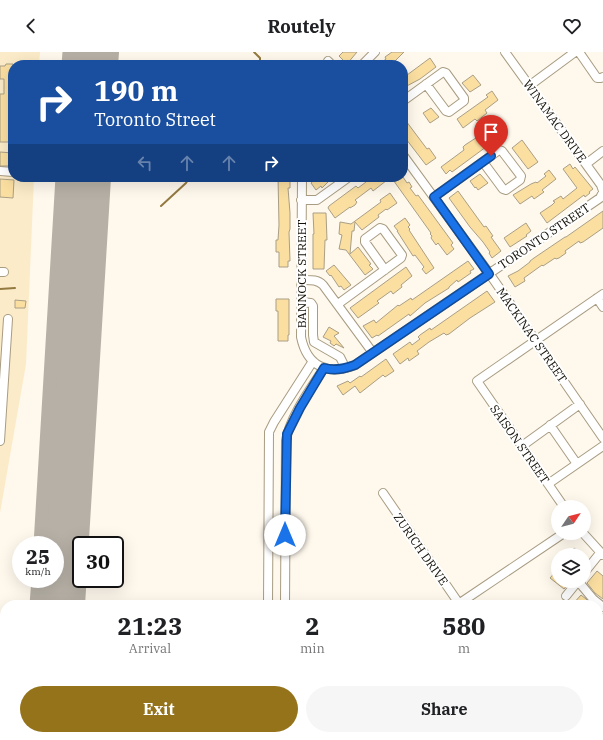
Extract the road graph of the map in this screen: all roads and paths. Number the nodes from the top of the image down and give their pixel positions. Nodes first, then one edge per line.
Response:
1 (375, 52) edge
2 (505, 52) edge
3 (575, 52) edge
4 (579, 52) edge
5 (367, 60) edge
6 (603, 77) edge
7 (426, 84) junction
8 (529, 86) junction
9 (408, 97) edge
10 (603, 151) edge
11 (408, 162) edge
12 (483, 162) junction
13 (586, 164) junction
14 (302, 182) edge
15 (341, 182) edge
16 (603, 191) edge
17 (434, 197) junction
18 (301, 200) junction
19 (385, 270) junction
20 (489, 274) junction
21 (302, 280) junction
22 (600, 296) edge
23 (301, 302) junction
24 (338, 304) junction
25 (603, 307) edge
26 (8, 319) dead end
27 (535, 340) junction
28 (314, 342) junction
29 (304, 348) junction
30 (373, 353) junction
31 (318, 365) junction
32 (342, 369) junction
33 (580, 404) junction
34 (550, 425) junction
35 (603, 438) edge
36 (0, 441) edge
37 (522, 446) junction
38 (603, 446) edge
39 (577, 464) junction
40 (548, 484) junction
41 (383, 493) dead end
42 (559, 500) edge
43 (554, 540) edge
44 (590, 540) edge
45 (601, 551) edge
46 (591, 564) edge
47 (572, 588) edge
48 (584, 588) edge
49 (566, 596) dead end
50 (268, 600) edge
51 (285, 600) edge
52 (456, 600) edge
53 (466, 600) edge
54 (593, 600) edge

1 - 5 street
2 - 8 street, WINAMAC DRIVE
3 - 8 street
4 - 6 street
7 - 7 street
7 - 9 street
8 - 13 street, WINAMAC DRIVE
10 - 13 street
11 - 17 street, MACKINAC STREET
12 - 12 street
12 - 17 street
13 - 16 street, WINAMAC DRIVE
14 - 18 street, BANNOCK STREET
15 - 18 street
16 - 20 street, TORONTO STREET
17 - 20 street, MACKINAC STREET
18 - 21 street, BANNOCK STREET
19 - 19 street
19 - 24 street
20 - 27 street, MACKINAC STREET
20 - 30 street, TORONTO STREET
21 - 23 street, BANNOCK STREET
21 - 24 street
22 - 25 street
22 - 27 street
23 - 28 street
23 - 29 street, BANNOCK STREET
24 - 30 street
26 - 36 street
27 - 33 street, MACKINAC STREET
27 - 37 street, SAISON STREET
28 - 29 street
28 - 32 street
29 - 31 street, BANNOCK STREET
30 - 32 street, TORONTO STREET
31 - 32 street, TORONTO STREET
31 - 50 street
31 - 51 street
33 - 34 street
33 - 35 street, MACKINAC STREET
34 - 37 street
34 - 39 street
37 - 40 street, SAISON STREET
38 - 39 street
39 - 40 street
40 - 42 street, SAISON STREET
41 - 52 street, ZURICH DRIVE
43 - 53 street
44 - 45 street
45 - 46 street
47 - 49 street
48 - 54 street

